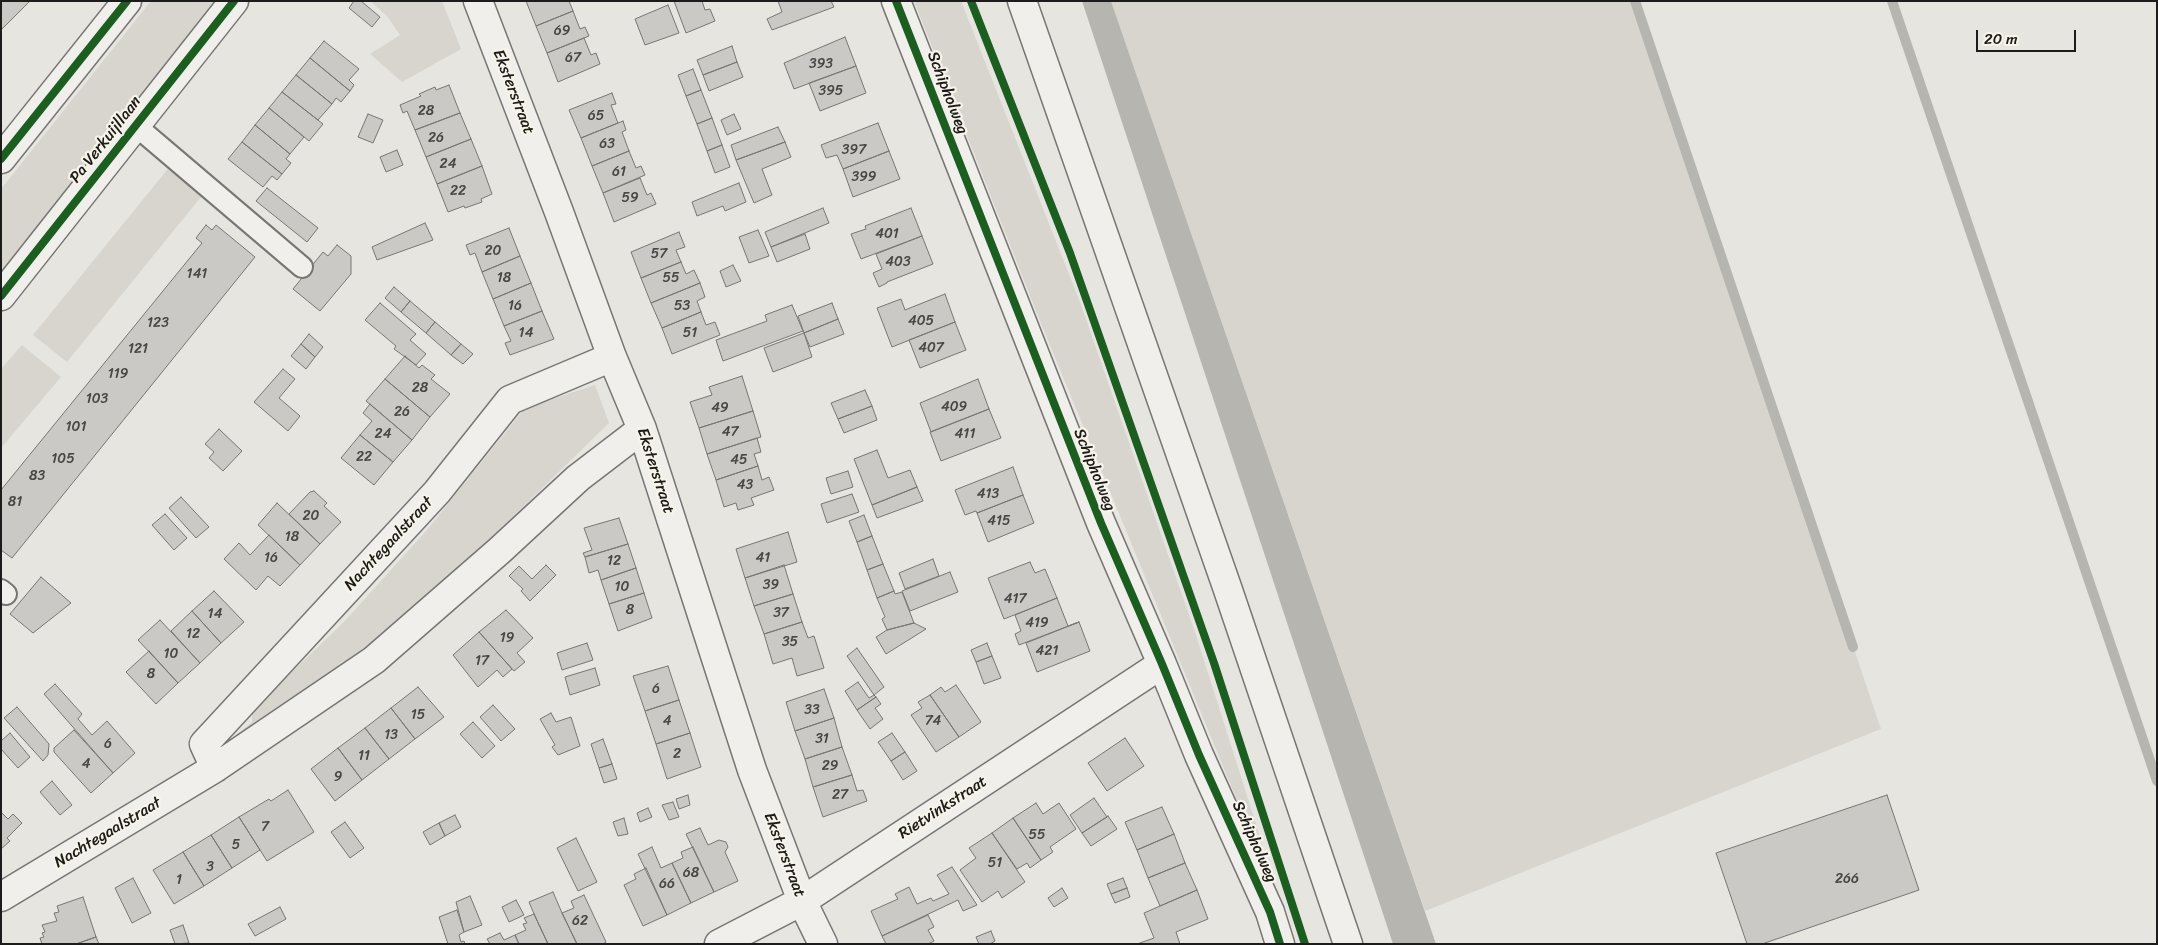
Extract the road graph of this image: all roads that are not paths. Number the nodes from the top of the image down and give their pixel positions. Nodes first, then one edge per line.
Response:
1 (127, 1) edge
2 (234, 1) edge
3 (478, 1) edge
4 (896, 1) edge
5 (1022, 1) edge
6 (135, 125) junction
7 (1, 160) edge
8 (302, 267) dead end
9 (1, 296) edge
10 (612, 357) junction
11 (642, 429) junction
12 (1162, 664) junction
13 (216, 768) junction
14 (1, 897) edge
15 (802, 901) junction
16 (719, 944) edge
17 (824, 944) edge
18 (1280, 944) edge
19 (1348, 944) edge

1 - 7 street
2 - 6 street, Pa Verkuijllaan
3 - 10 street, Eksterstraat
4 - 12 street, Schipholweg
5 - 19 street
6 - 8 lane
6 - 9 street, Pa Verkuijllaan
10 - 11 street, Eksterstraat
10 - 13 street, Nachtegaalstraat
11 - 13 street, Nachtegaalstraat
11 - 15 street, Eksterstraat
12 - 15 street, Rietvinkstraat
12 - 18 street, Schipholweg
13 - 14 street, Nachtegaalstraat
15 - 16 street, Rietvinkstraat
15 - 17 street, Eksterstraat

